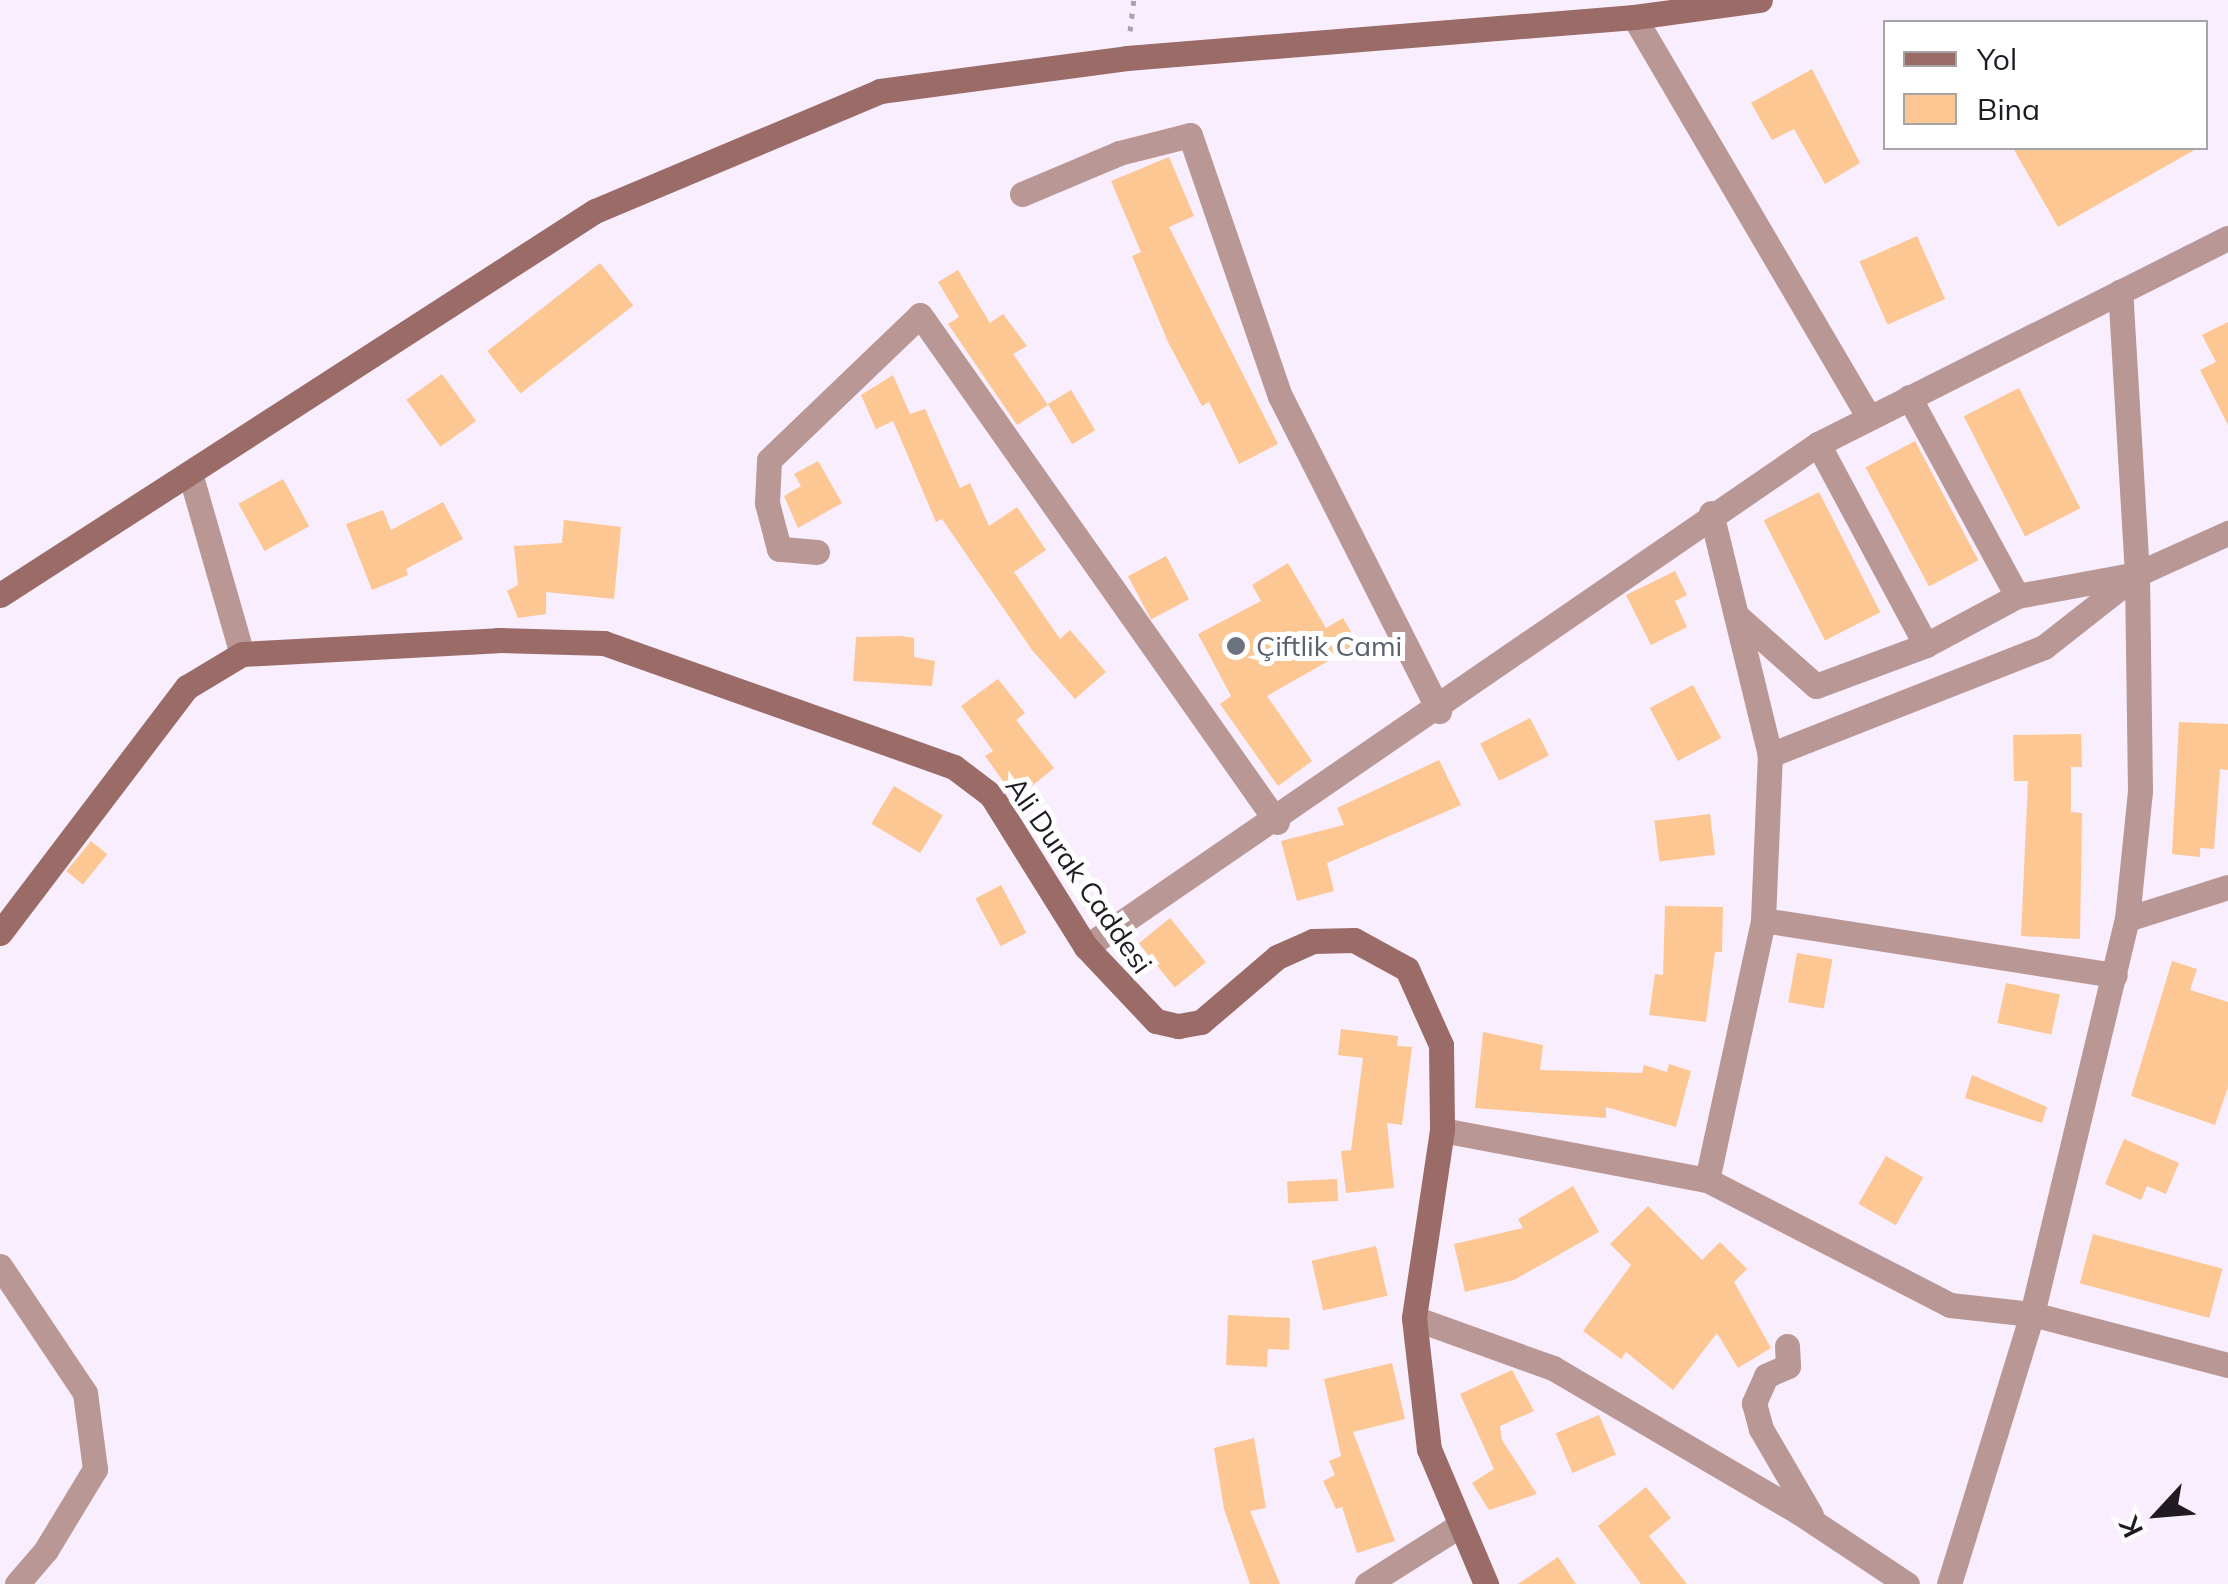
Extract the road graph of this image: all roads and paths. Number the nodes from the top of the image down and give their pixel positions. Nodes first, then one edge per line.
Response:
1 (1760, 0) edge
2 (1634, 17) junction
3 (1022, 194) dead end
4 (2228, 238) edge
5 (2120, 292) junction
6 (1909, 397) junction
7 (1869, 418) junction
8 (1818, 444) junction
9 (190, 473) junction
10 (1711, 513) junction
11 (2228, 532) edge
12 (817, 552) dead end
13 (2136, 574) junction
14 (0, 595) edge
15 (2017, 596) junction
16 (1736, 615) junction
17 (1926, 645) junction
18 (242, 654) junction
19 (1439, 710) junction
20 (1770, 755) junction
21 (1277, 822) junction
22 (2228, 887) edge
23 (2127, 919) junction
24 (1764, 920) junction
25 (0, 933) edge
26 (1086, 947) junction
27 (2116, 975) junction
28 (1442, 1130) junction
29 (1706, 1180) junction
30 (0, 1266) edge
31 (2032, 1314) junction
32 (1414, 1318) junction
33 (1787, 1346) dead end
34 (2228, 1365) edge
35 (1816, 1524) junction
36 (1457, 1527) junction
37 (17, 1584) edge
38 (1367, 1584) edge
39 (1486, 1584) edge
40 (1907, 1584) edge
41 (1949, 1584) edge

1 - 2 main road
2 - 7 street
2 - 9 main road
3 - 19 street
4 - 5 street
5 - 6 street
5 - 13 street
6 - 7 street
6 - 15 street
7 - 8 street
8 - 10 street
8 - 17 street
9 - 14 main road
9 - 18 street
10 - 16 street
10 - 19 street
11 - 13 street
12 - 21 street
13 - 15 street
13 - 20 street
13 - 23 street
15 - 17 street
16 - 17 street
16 - 20 street
18 - 25 main road, Ali Durak Caddesi
18 - 26 main road, Ali Durak Caddesi
19 - 21 street
20 - 24 street
21 - 26 street
22 - 23 street
23 - 27 street
24 - 27 street
24 - 29 street
26 - 28 main road, Ali Durak Caddesi
27 - 31 street
28 - 29 street
28 - 32 main road, Ali Durak Caddesi
29 - 31 street
30 - 37 street
31 - 34 street
31 - 41 street
32 - 35 street
32 - 36 main road, Ali Durak Caddesi
33 - 35 street
35 - 40 street
36 - 38 street
36 - 39 main road, Ali Durak Caddesi

